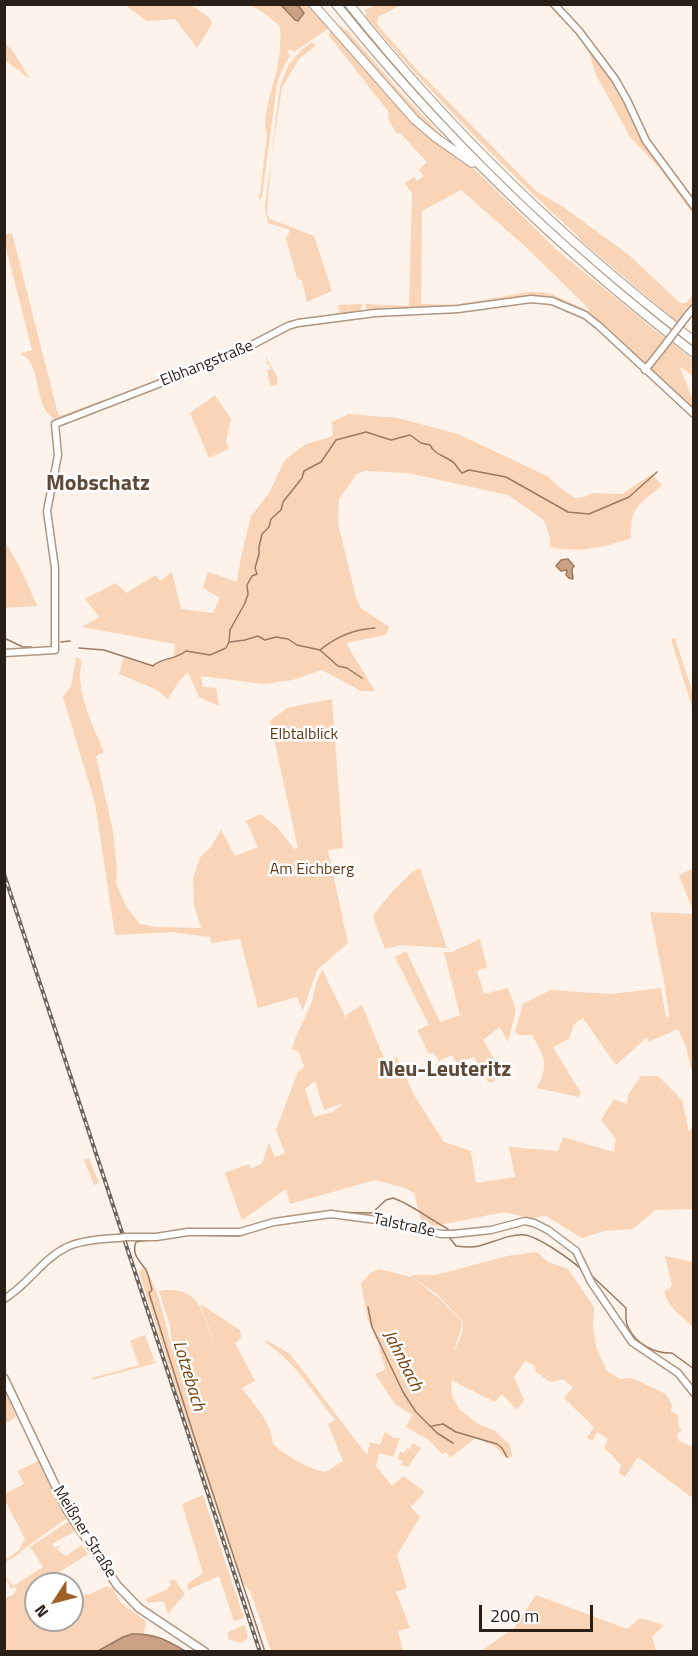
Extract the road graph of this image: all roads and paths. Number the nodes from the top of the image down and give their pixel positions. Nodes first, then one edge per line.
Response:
1 (313, 4) edge
2 (336, 4) edge
3 (349, 4) edge
4 (554, 4) edge
5 (488, 174) junction
6 (693, 206) edge
7 (693, 308) edge
8 (693, 341) edge
9 (693, 353) edge
10 (645, 369) junction
11 (693, 414) edge
12 (4, 653) edge
13 (4, 1299) edge
14 (4, 1378) edge
15 (693, 1392) edge
16 (206, 1652) edge

1 - 5 highway
2 - 5 highway
3 - 8 highway
4 - 6 street
5 - 9 highway
7 - 10 street, bridge
10 - 11 street
10 - 12 street, Elbhangstraße
13 - 15 street, Talstraße
14 - 16 main road, Meißner Straße

